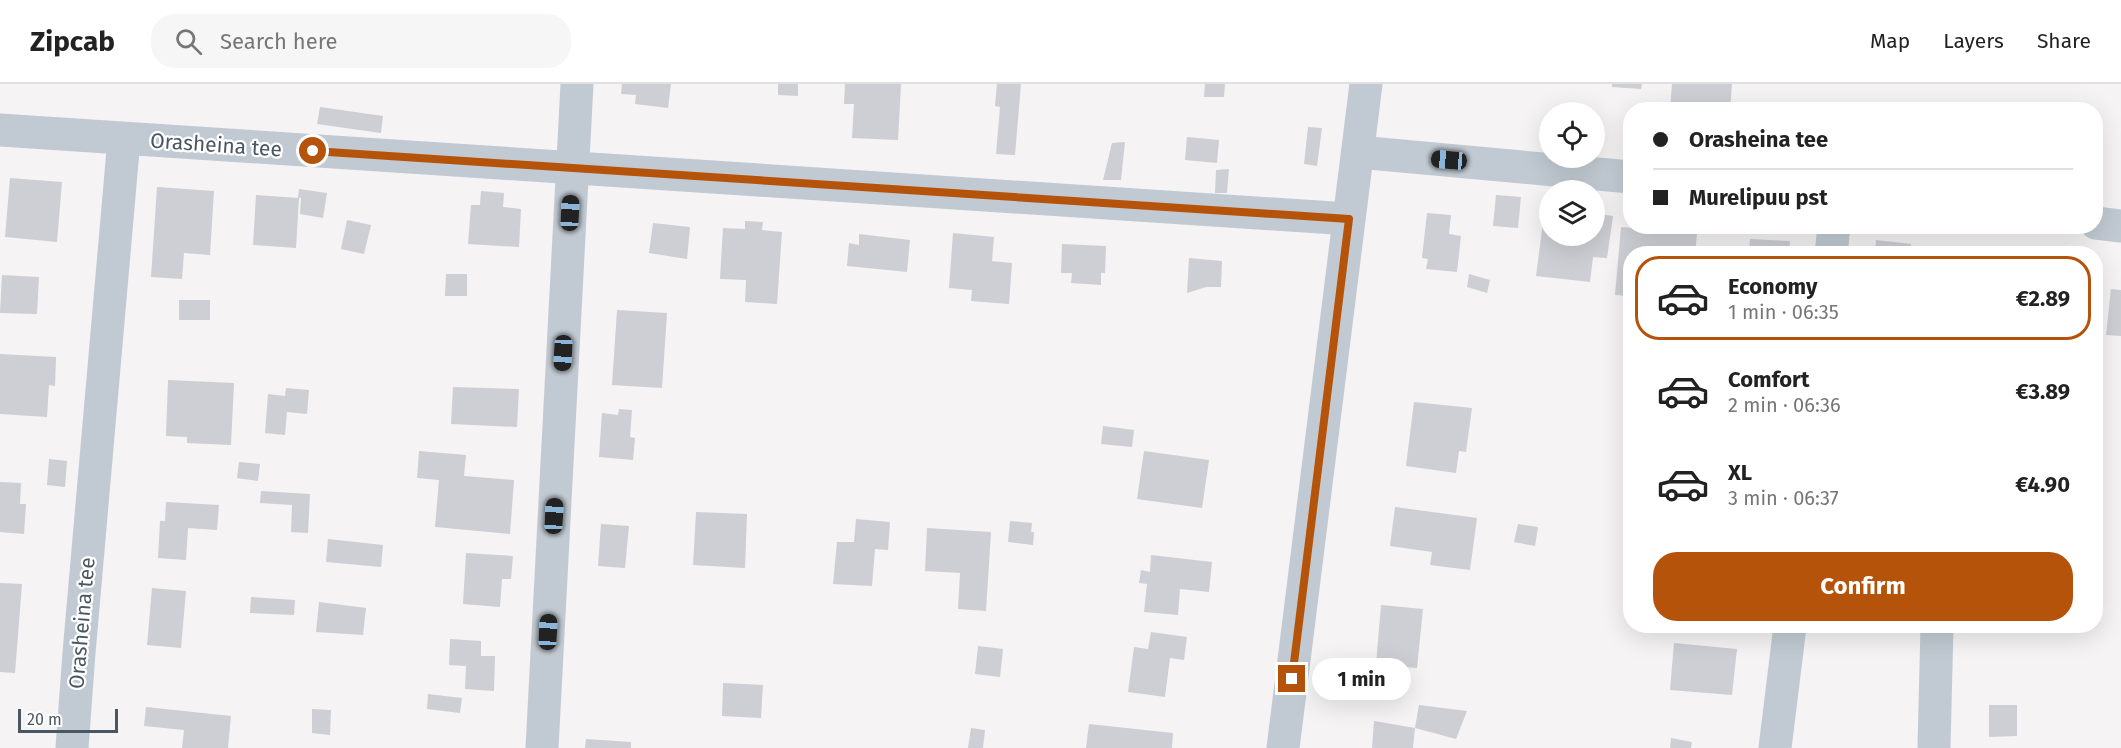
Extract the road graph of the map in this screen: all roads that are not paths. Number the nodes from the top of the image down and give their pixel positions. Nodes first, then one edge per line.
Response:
1 (577, 84) edge
2 (1366, 84) edge
3 (0, 130) edge
4 (124, 140) junction
5 (1358, 152) junction
6 (573, 167) junction
7 (1623, 176) edge
8 (1349, 219) junction
9 (2103, 224) edge
10 (2121, 226) edge
11 (1789, 633) edge
12 (1938, 633) edge
13 (72, 748) edge
14 (542, 748) edge
15 (1283, 748) edge
16 (1775, 748) edge
17 (1934, 748) edge

1 - 6 street
2 - 5 street
3 - 4 street, Orasheina tee
4 - 6 street, Orasheina tee
4 - 13 street, Orasheina tee
5 - 7 street
5 - 8 street
6 - 8 street, Orasheina tee
6 - 14 street
8 - 15 street
9 - 10 street
11 - 16 street
12 - 17 street

